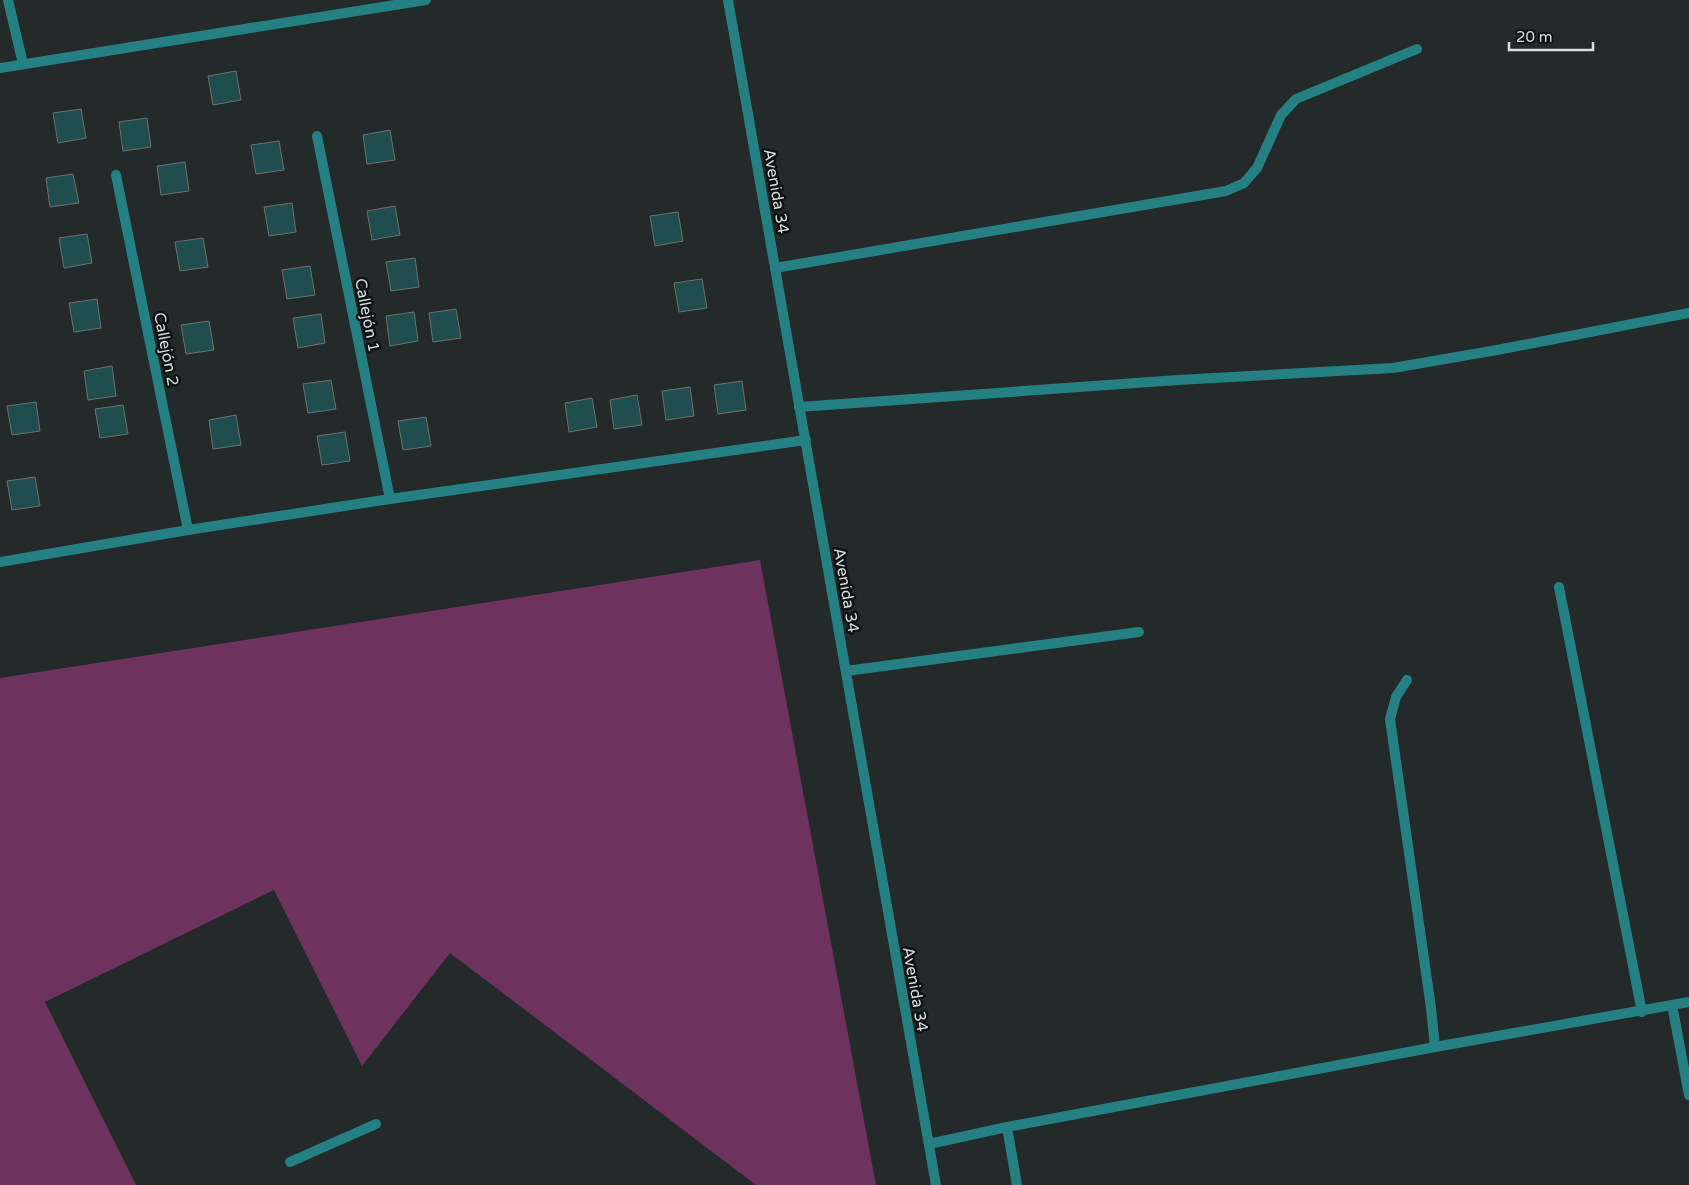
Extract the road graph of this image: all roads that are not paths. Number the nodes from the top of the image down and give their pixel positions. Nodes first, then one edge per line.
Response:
1 (8, 0) edge
2 (426, 0) edge
3 (728, 0) edge
4 (1417, 49) dead end
5 (23, 64) junction
6 (0, 68) edge
7 (317, 136) dead end
8 (116, 175) dead end
9 (775, 268) junction
10 (1689, 313) edge
11 (799, 407) junction
12 (806, 440) junction
13 (390, 499) junction
14 (188, 530) junction
15 (0, 562) edge
16 (1558, 587) dead end
17 (1139, 632) dead end
18 (846, 671) junction
19 (1407, 680) dead end
20 (1689, 1002) edge
21 (1672, 1005) junction
22 (1642, 1012) junction
23 (1435, 1047) junction
24 (1689, 1095) edge
25 (376, 1124) dead end
26 (1007, 1127) junction
27 (929, 1144) junction
28 (290, 1162) dead end
29 (936, 1185) edge
30 (1017, 1185) edge

1 - 5 street
2 - 5 street
3 - 9 street, Avenida 34
4 - 9 street
5 - 6 street
7 - 13 street, Callejón 1
8 - 14 street, Callejón 2
9 - 11 street, Avenida 34
10 - 11 street
11 - 12 street, Avenida 34
12 - 13 street
12 - 18 street, Avenida 34
13 - 14 street
14 - 15 street
16 - 22 street
17 - 18 street
18 - 27 street, Avenida 34
19 - 23 street
20 - 21 street
21 - 22 street
21 - 24 street
22 - 23 street
23 - 26 street
25 - 28 street
26 - 27 street
26 - 30 street
27 - 29 street, Avenida 34

